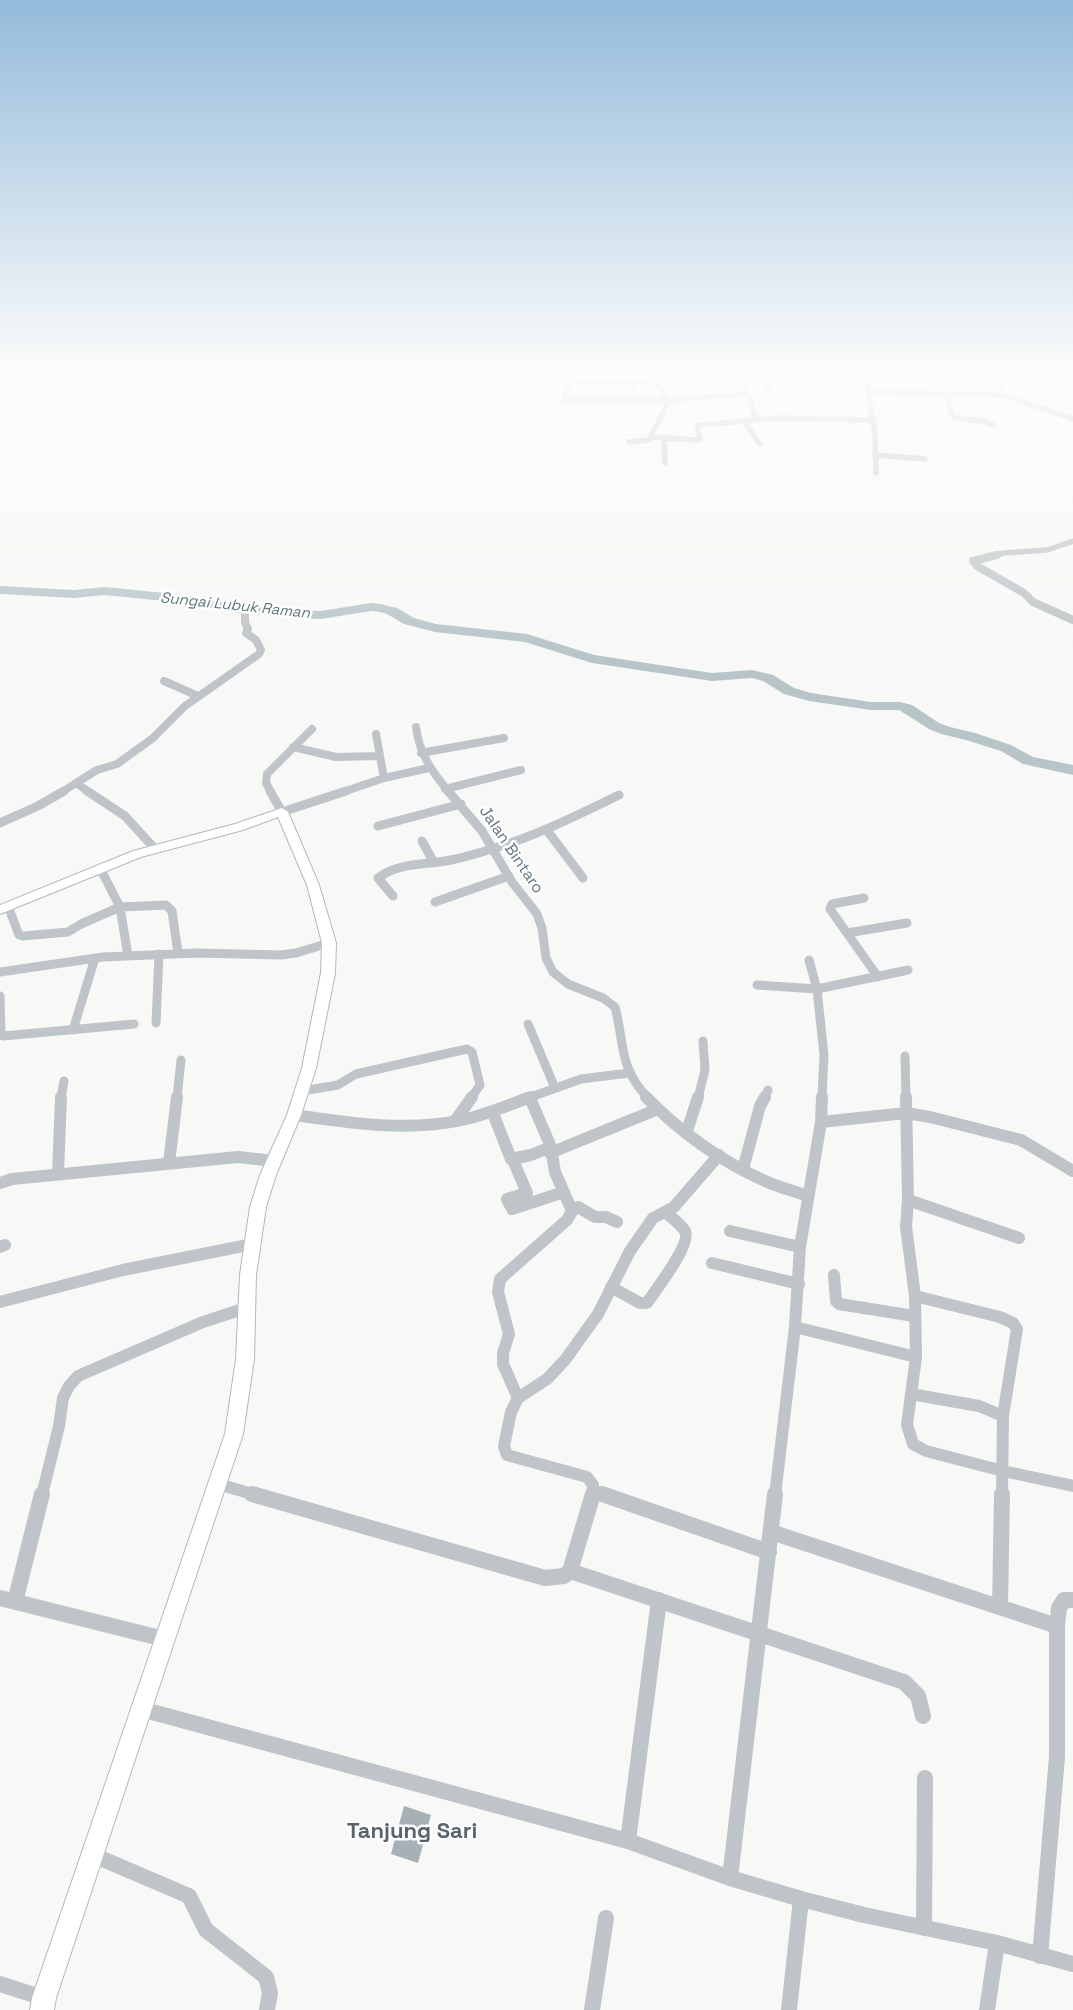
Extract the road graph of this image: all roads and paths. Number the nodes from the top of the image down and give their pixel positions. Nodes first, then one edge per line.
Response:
1 (876, 468) edge
2 (876, 472) dead end
3 (1073, 541) edge
4 (245, 614) dead end
5 (1073, 620) edge
6 (164, 681) dead end
7 (198, 696) junction
8 (416, 728) dead end
9 (312, 729) dead end
10 (376, 734) dead end
11 (504, 738) dead end
12 (293, 747) junction
13 (421, 753) junction
14 (380, 756) junction
15 (430, 768) junction
16 (521, 770) dead end
17 (384, 778) junction
18 (76, 783) junction
19 (445, 789) junction
20 (619, 795) dead end
21 (461, 804) junction
22 (282, 812) junction
23 (0, 823) edge
24 (378, 826) dead end
25 (546, 829) junction
26 (422, 841) dead end
27 (154, 848) junction
28 (493, 848) junction
29 (433, 862) junction
30 (100, 868) junction
31 (509, 876) junction
32 (583, 878) dead end
33 (393, 896) dead end
34 (864, 898) dead end
35 (435, 902) dead end
36 (120, 907) junction
37 (4, 908) edge
38 (907, 923) dead end
39 (847, 933) junction
40 (329, 943) junction
41 (178, 953) junction
42 (160, 954) junction
43 (128, 956) junction
44 (95, 958) junction
45 (809, 960) dead end
46 (908, 970) dead end
47 (0, 972) edge
48 (878, 977) junction
49 (757, 985) dead end
50 (817, 989) junction
51 (0, 996) edge
52 (156, 1023) dead end
53 (134, 1024) dead end
54 (528, 1024) dead end
55 (73, 1030) junction
56 (703, 1041) dead end
57 (905, 1056) dead end
58 (181, 1060) dead end
59 (629, 1073) junction
60 (64, 1081) dead end
61 (555, 1088) junction
62 (768, 1090) dead end
63 (302, 1091) junction
64 (530, 1098) junction
65 (658, 1110) junction
66 (492, 1111) junction
67 (906, 1113) junction
68 (294, 1115) junction
69 (455, 1121) junction
70 (821, 1122) junction
71 (686, 1131) junction
72 (551, 1150) junction
73 (719, 1156) junction
74 (513, 1160) junction
75 (274, 1161) junction
76 (168, 1163) junction
77 (743, 1169) junction
78 (1073, 1171) edge
79 (58, 1174) junction
80 (0, 1183) edge
81 (564, 1192) junction
82 (808, 1196) junction
83 (908, 1200) junction
84 (572, 1211) junction
85 (665, 1212) junction
86 (617, 1222) dead end
87 (730, 1231) dead end
88 (1019, 1238) dead end
89 (253, 1244) junction
90 (800, 1247) junction
91 (712, 1263) dead end
92 (834, 1275) dead end
93 (799, 1284) junction
94 (612, 1287) junction
95 (915, 1296) junction
96 (0, 1302) edge
97 (246, 1308) junction
98 (914, 1316) junction
99 (795, 1327) junction
100 (916, 1357) junction
101 (911, 1394) junction
102 (518, 1398) junction
103 (1003, 1416) junction
104 (1002, 1471) junction
105 (218, 1484) junction
106 (1073, 1486) edge
107 (594, 1492) junction
108 (771, 1532) junction
109 (769, 1552) junction
110 (570, 1571) junction
111 (0, 1598) edge
112 (659, 1600) junction
113 (1073, 1600) edge
114 (15, 1602) junction
115 (1000, 1606) junction
116 (1057, 1626) junction
117 (760, 1633) junction
118 (164, 1639) junction
119 (141, 1709) junction
120 (923, 1716) dead end
121 (925, 1778) dead end
122 (628, 1841) junction
123 (93, 1855) junction
124 (730, 1878) junction
125 (801, 1899) junction
126 (606, 1918) dead end
127 (924, 1928) junction
128 (997, 1943) junction
129 (1040, 1956) junction
130 (1073, 1964) edge
131 (0, 1984) edge
132 (43, 2004) edge
133 (266, 2010) edge
134 (592, 2010) edge
135 (789, 2010) edge
136 (987, 2010) edge

1 - 2 street
3 - 5 street
4 - 7 street
6 - 7 street
7 - 18 street
8 - 13 street, Jalan Bintaro
9 - 12 street
10 - 14 street
11 - 13 street
12 - 14 street
12 - 22 street
13 - 15 street, Jalan Bintaro
14 - 17 street
15 - 17 street
15 - 19 street, Jalan Bintaro
16 - 19 street
17 - 22 street
18 - 23 street
18 - 27 street
19 - 21 street, Jalan Bintaro
20 - 25 street
21 - 24 street
21 - 28 street, Jalan Bintaro
22 - 27 street
22 - 40 street
25 - 28 street
25 - 32 street
26 - 29 street
27 - 30 street
28 - 29 street
28 - 31 street, Jalan Bintaro
29 - 33 street
30 - 36 street
30 - 37 street
31 - 35 street
31 - 59 street, Jalan Bintaro
34 - 39 street
36 - 37 street
36 - 41 street
36 - 43 street
38 - 39 street
39 - 48 street
40 - 41 street
40 - 63 street
41 - 42 street
42 - 43 street
42 - 52 street
43 - 44 street
44 - 47 street
44 - 55 street
45 - 50 street
46 - 48 street
48 - 50 street
49 - 50 street
50 - 70 street
51 - 55 street
53 - 55 street
54 - 61 street
56 - 71 street
57 - 67 street
58 - 76 street
59 - 61 street
59 - 65 street
60 - 79 street
61 - 64 street
62 - 77 street
63 - 68 street
63 - 69 street
64 - 66 street
64 - 72 street
65 - 71 street
65 - 72 street
66 - 69 street
66 - 74 street
67 - 70 street
67 - 78 street
67 - 83 street
68 - 69 street
68 - 75 street
70 - 82 street
71 - 73 street
72 - 74 street
72 - 81 street
73 - 77 street
73 - 85 street
74 - 81 street
75 - 76 street
75 - 89 street
76 - 79 street
77 - 82 street
79 - 80 street
81 - 84 street
82 - 90 street
83 - 88 street
83 - 95 street
84 - 86 street
84 - 102 street
85 - 94 street
85 - 94 street
87 - 90 street
89 - 96 street
89 - 97 street
90 - 93 street
91 - 93 street
92 - 98 street
93 - 99 street
94 - 102 street
95 - 98 street
95 - 103 street
97 - 105 street
97 - 114 street
98 - 100 street
99 - 100 street
99 - 108 street
100 - 101 street
101 - 103 street
101 - 104 street
102 - 107 street
103 - 104 street
104 - 106 street
104 - 115 street
105 - 110 street
105 - 118 street
107 - 109 street
107 - 110 street
108 - 109 street
108 - 115 street
109 - 117 street
110 - 112 street
111 - 114 street
112 - 117 street
112 - 122 street
113 - 116 street
114 - 118 street
115 - 116 street
116 - 129 street
117 - 120 street
117 - 124 street
118 - 119 street
119 - 122 street
119 - 123 street
121 - 127 street
122 - 124 street
123 - 132 street
123 - 133 street
124 - 125 street
125 - 127 street
125 - 135 street
126 - 134 street
127 - 128 street
128 - 129 street
128 - 136 street
129 - 130 street
131 - 132 street

